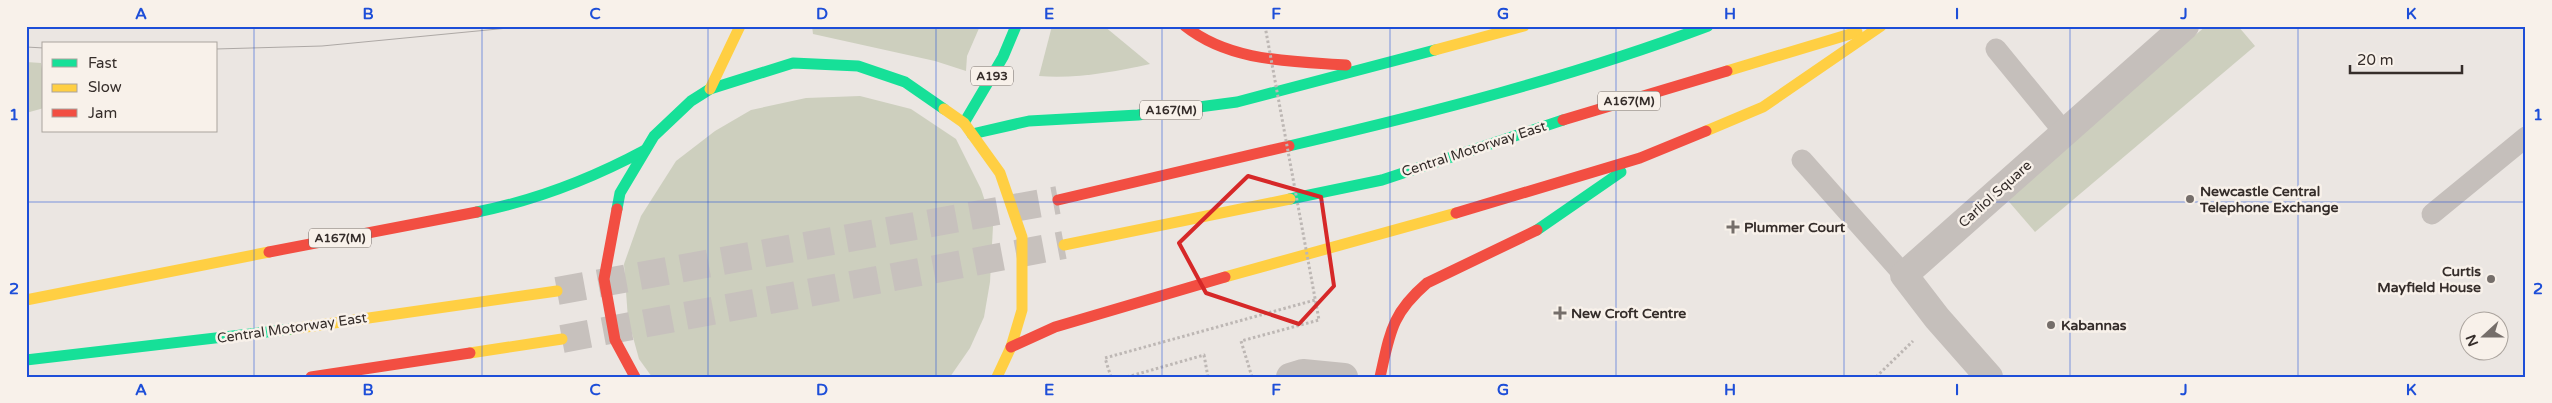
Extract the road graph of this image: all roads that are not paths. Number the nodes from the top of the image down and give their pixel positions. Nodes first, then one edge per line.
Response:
1 (740, 26) edge
2 (1016, 26) edge
3 (1185, 26) edge
4 (1524, 26) edge
5 (1708, 26) edge
6 (1879, 26) edge
7 (2185, 26) edge
8 (1996, 49) dead end
9 (1367, 67) junction
10 (710, 89) junction
11 (964, 123) junction
12 (2064, 132) junction
13 (972, 134) junction
14 (2526, 137) edge
15 (645, 150) junction
16 (1640, 158) junction
17 (1802, 160) dead end
18 (1058, 200) tunnel mouth
19 (2432, 214) dead end
20 (1064, 245) tunnel mouth
21 (1904, 276) junction
22 (557, 291) tunnel mouth
23 (26, 300) edge
24 (562, 339) tunnel mouth
25 (1011, 347) junction
26 (26, 360) edge
27 (311, 377) edge
28 (635, 377) edge
29 (997, 377) edge
30 (1290, 377) edge
31 (1344, 377) edge
32 (1380, 377) edge
33 (1989, 377) edge

1 - 10 main road
2 - 11 main road, A193
3 - 9 main road, A167(M)
4 - 9 main road, A167(M)
5 - 18 main road
6 - 16 main road, A167(M)
6 - 20 main road, Central Motorway East / A167(M)
7 - 12 street, Carliol Square
8 - 12 lane
9 - 13 main road, A167(M)
10 - 11 main road
10 - 15 main road
11 - 13 main road
12 - 21 street, Carliol Square
13 - 25 main road
14 - 19 lane
15 - 23 main road, A167(M)
15 - 28 main road
16 - 25 main road, A167(M)
16 - 32 main road, A167(M)
17 - 21 lane
21 - 33 street
22 - 26 main road, Central Motorway East
24 - 27 main road
25 - 29 main road
30 - 31 street

